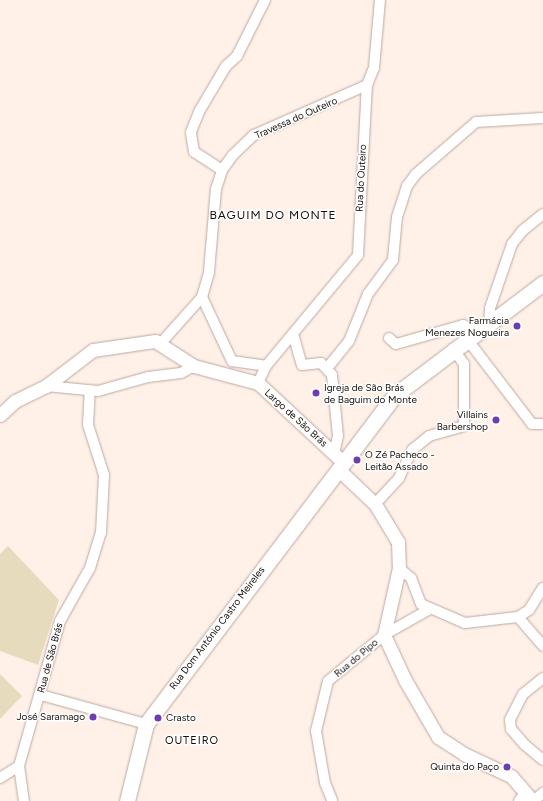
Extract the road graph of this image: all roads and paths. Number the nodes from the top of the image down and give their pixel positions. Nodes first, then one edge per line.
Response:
1 (265, 0) edge
2 (380, 0) edge
3 (368, 85) junction
4 (543, 118) edge
5 (222, 170) junction
6 (543, 214) edge
7 (543, 283) edge
8 (202, 297) junction
9 (478, 331) junction
10 (293, 334) junction
11 (388, 338) dead end
12 (161, 343) junction
13 (453, 349) junction
14 (194, 366) junction
15 (266, 366) junction
16 (328, 367) junction
17 (258, 383) junction
18 (46, 386) junction
19 (90, 392) junction
20 (0, 415) edge
21 (543, 424) edge
22 (339, 462) junction
23 (375, 504) junction
24 (399, 568) junction
25 (543, 588) edge
26 (428, 610) junction
27 (518, 617) junction
28 (384, 635) junction
29 (543, 646) edge
30 (543, 678) edge
31 (41, 694) junction
32 (146, 724) junction
33 (543, 760) edge
34 (19, 766) junction
35 (0, 778) edge
36 (543, 793) edge
37 (528, 798) edge
38 (24, 801) edge
39 (128, 801) edge
40 (332, 801) edge

1 - 5 street
2 - 3 street, Rua do Outeiro
3 - 5 street, Travessa do Outeiro
3 - 10 street, Rua do Outeiro
4 - 16 street
5 - 8 street, Travessa do Outeiro
6 - 9 street
7 - 9 main road, Rua Dom António Castro Meireles
8 - 12 street
8 - 15 street
9 - 11 street
9 - 13 main road, Rua Dom António Castro Meireles
9 - 21 street
10 - 15 street, Largo de São Brás
10 - 16 street
12 - 14 street, Largo de São Brás
12 - 18 street
13 - 22 main road, Rua Dom António Castro Meireles
13 - 23 street
14 - 17 street, Largo de São Brás
14 - 19 street
15 - 17 street, Largo de São Brás
16 - 22 street, Largo de São Brás
17 - 22 street, Largo de São Brás
18 - 19 street
18 - 20 street
19 - 31 street, Rua de São Brás
22 - 23 street
22 - 32 main road, Rua Dom António Castro Meireles
23 - 24 street
24 - 26 street
24 - 28 street
25 - 27 street
26 - 27 street
26 - 28 street, Rua do Pipo
27 - 29 street
28 - 37 street
28 - 40 street, Rua do Pipo
30 - 33 street
31 - 32 street
31 - 34 street, Rua de São Brás
32 - 39 main road, Rua Dom António Castro Meireles
34 - 35 street
34 - 38 street, Rua de São Brás
36 - 37 street

